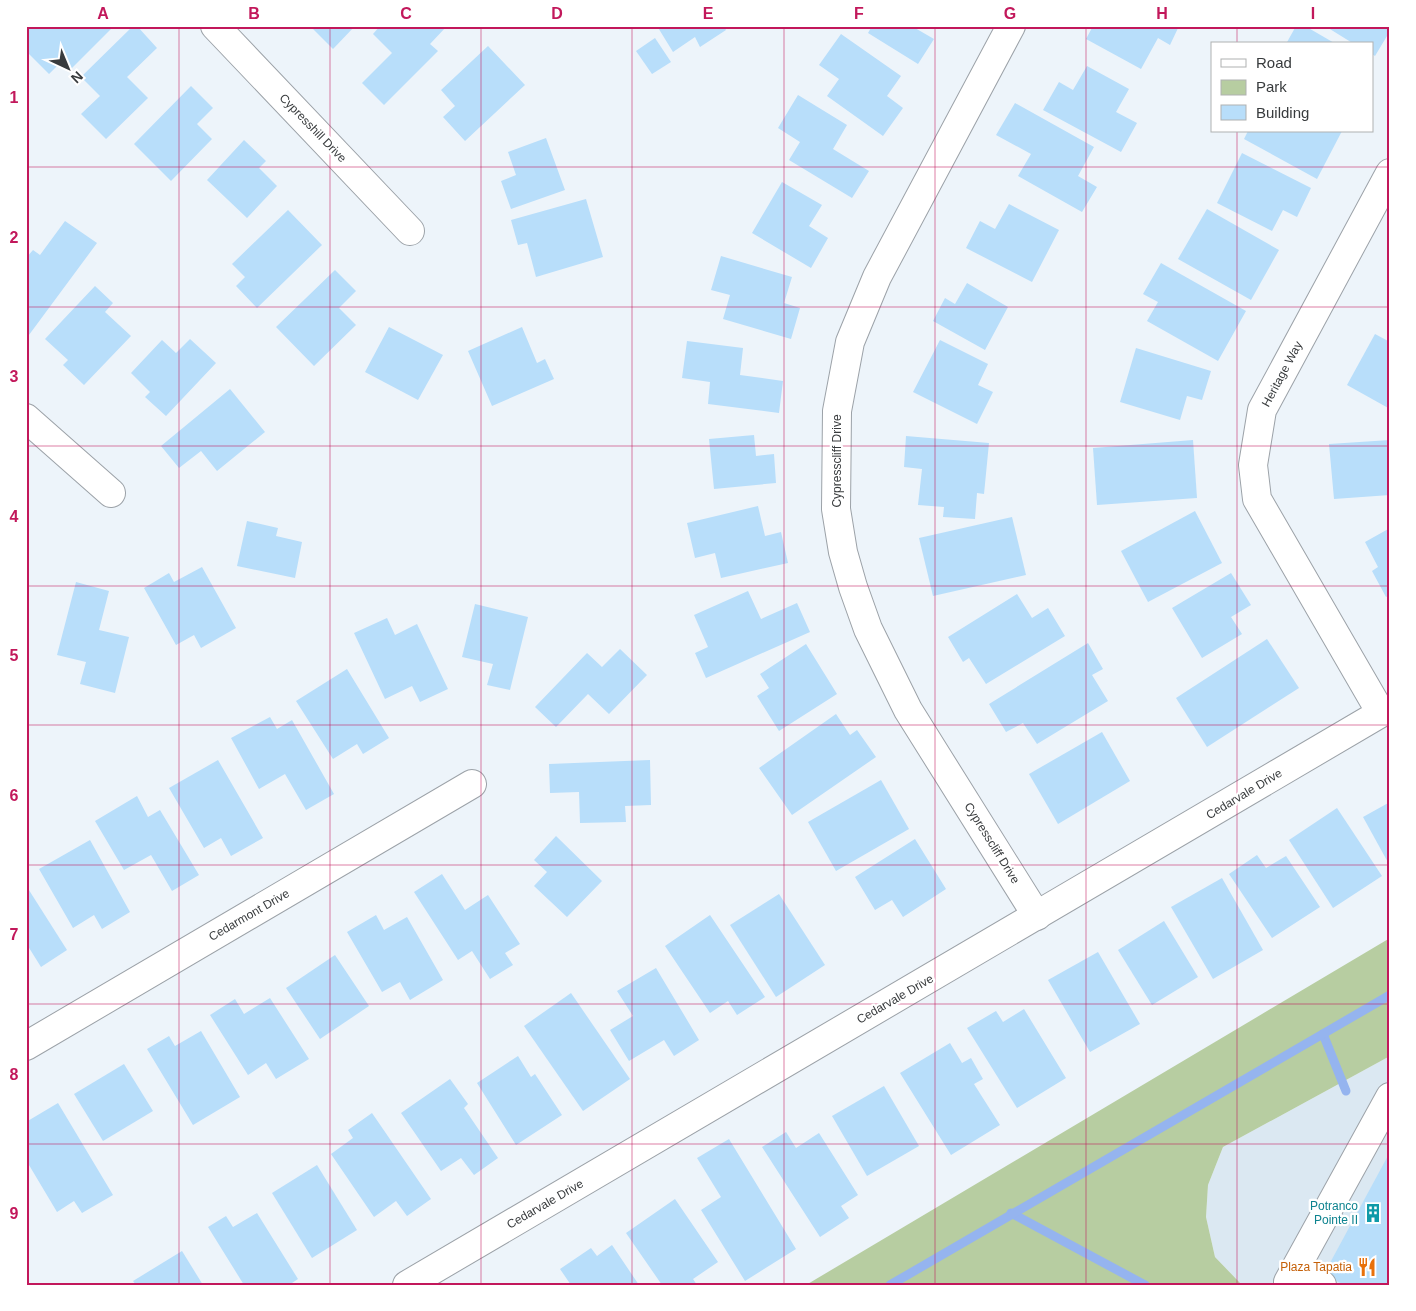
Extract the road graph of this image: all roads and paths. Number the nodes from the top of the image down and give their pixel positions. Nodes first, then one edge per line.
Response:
1 (215, 26) edge
2 (1011, 26) edge
3 (1390, 173) edge
4 (410, 231) dead end
5 (26, 418) edge
6 (111, 493) dead end
7 (1381, 713) joint
8 (472, 784) dead end
9 (1037, 916) junction
10 (26, 1046) edge
11 (1390, 1097) edge
12 (1294, 1277) edge
13 (407, 1285) edge
14 (1322, 1285) edge

1 - 4 street, Cypresshill Drive
2 - 9 street, Cypresscliff Drive
3 - 7 street, Heritage Way
5 - 6 street
7 - 9 street, Cedarvale Drive
8 - 10 street, Cedarmont Drive
9 - 13 street, Cedarvale Drive
11 - 12 street
12 - 14 street

